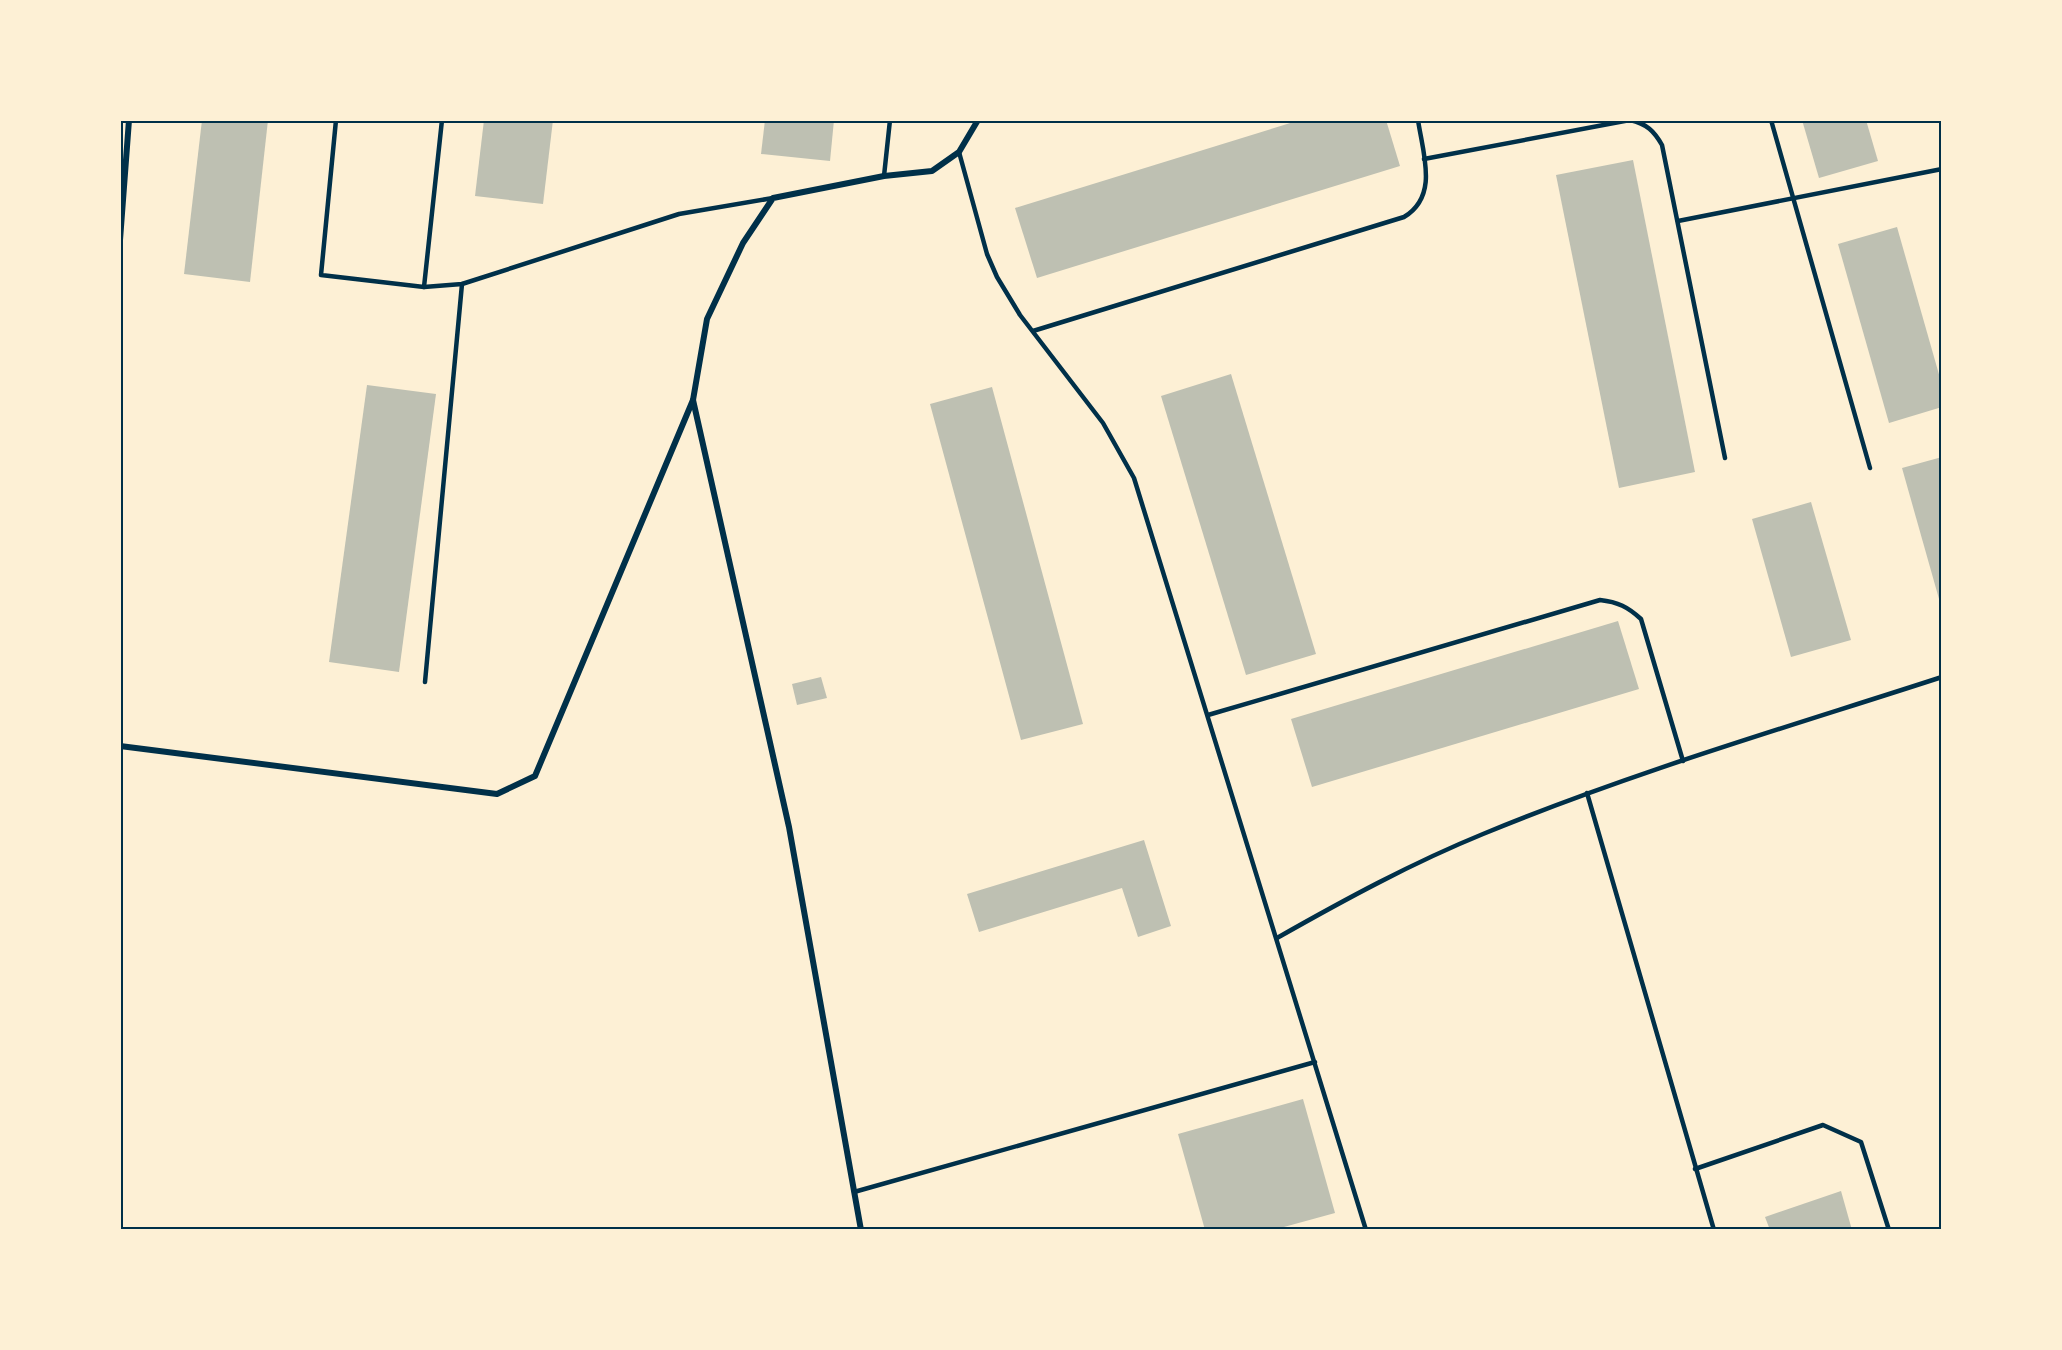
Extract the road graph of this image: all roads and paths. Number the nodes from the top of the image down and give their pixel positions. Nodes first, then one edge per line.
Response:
1 (129, 120) edge
2 (336, 120) edge
3 (442, 120) edge
4 (890, 120) edge
5 (978, 120) edge
6 (1418, 120) edge
7 (1630, 120) edge
8 (1771, 120) edge
9 (958, 152) junction
10 (1424, 159) junction
11 (1942, 169) edge
12 (884, 176) junction
13 (773, 198) junction
14 (1793, 199) junction
15 (1678, 221) junction
16 (120, 240) edge
17 (462, 284) junction
18 (424, 286) junction
19 (1033, 331) junction
20 (693, 400) junction
21 (1725, 458) dead end
22 (1870, 468) dead end
23 (1942, 677) edge
24 (425, 682) dead end
25 (1208, 715) junction
26 (120, 747) edge
27 (1683, 761) junction
28 (1587, 793) junction
29 (1277, 938) junction
30 (1315, 1062) junction
31 (1695, 1169) junction
32 (854, 1192) junction
33 (861, 1230) edge
34 (1366, 1230) edge
35 (1714, 1230) edge
36 (1889, 1230) edge

1 - 16 street
2 - 18 lane
3 - 18 lane
4 - 12 lane
5 - 9 street
6 - 10 lane
7 - 10 lane
7 - 15 lane
8 - 14 lane
9 - 12 street
9 - 19 lane
10 - 19 lane
11 - 14 lane
12 - 13 street
13 - 17 lane
13 - 20 street
14 - 15 lane
14 - 22 lane
15 - 21 lane
17 - 18 lane
17 - 24 lane
19 - 25 lane
20 - 26 street
20 - 32 street
23 - 27 lane
25 - 27 lane
25 - 29 lane
27 - 28 lane
28 - 29 lane
28 - 31 lane
29 - 30 lane
30 - 32 lane
30 - 34 lane
31 - 35 lane
31 - 36 lane
32 - 33 street

